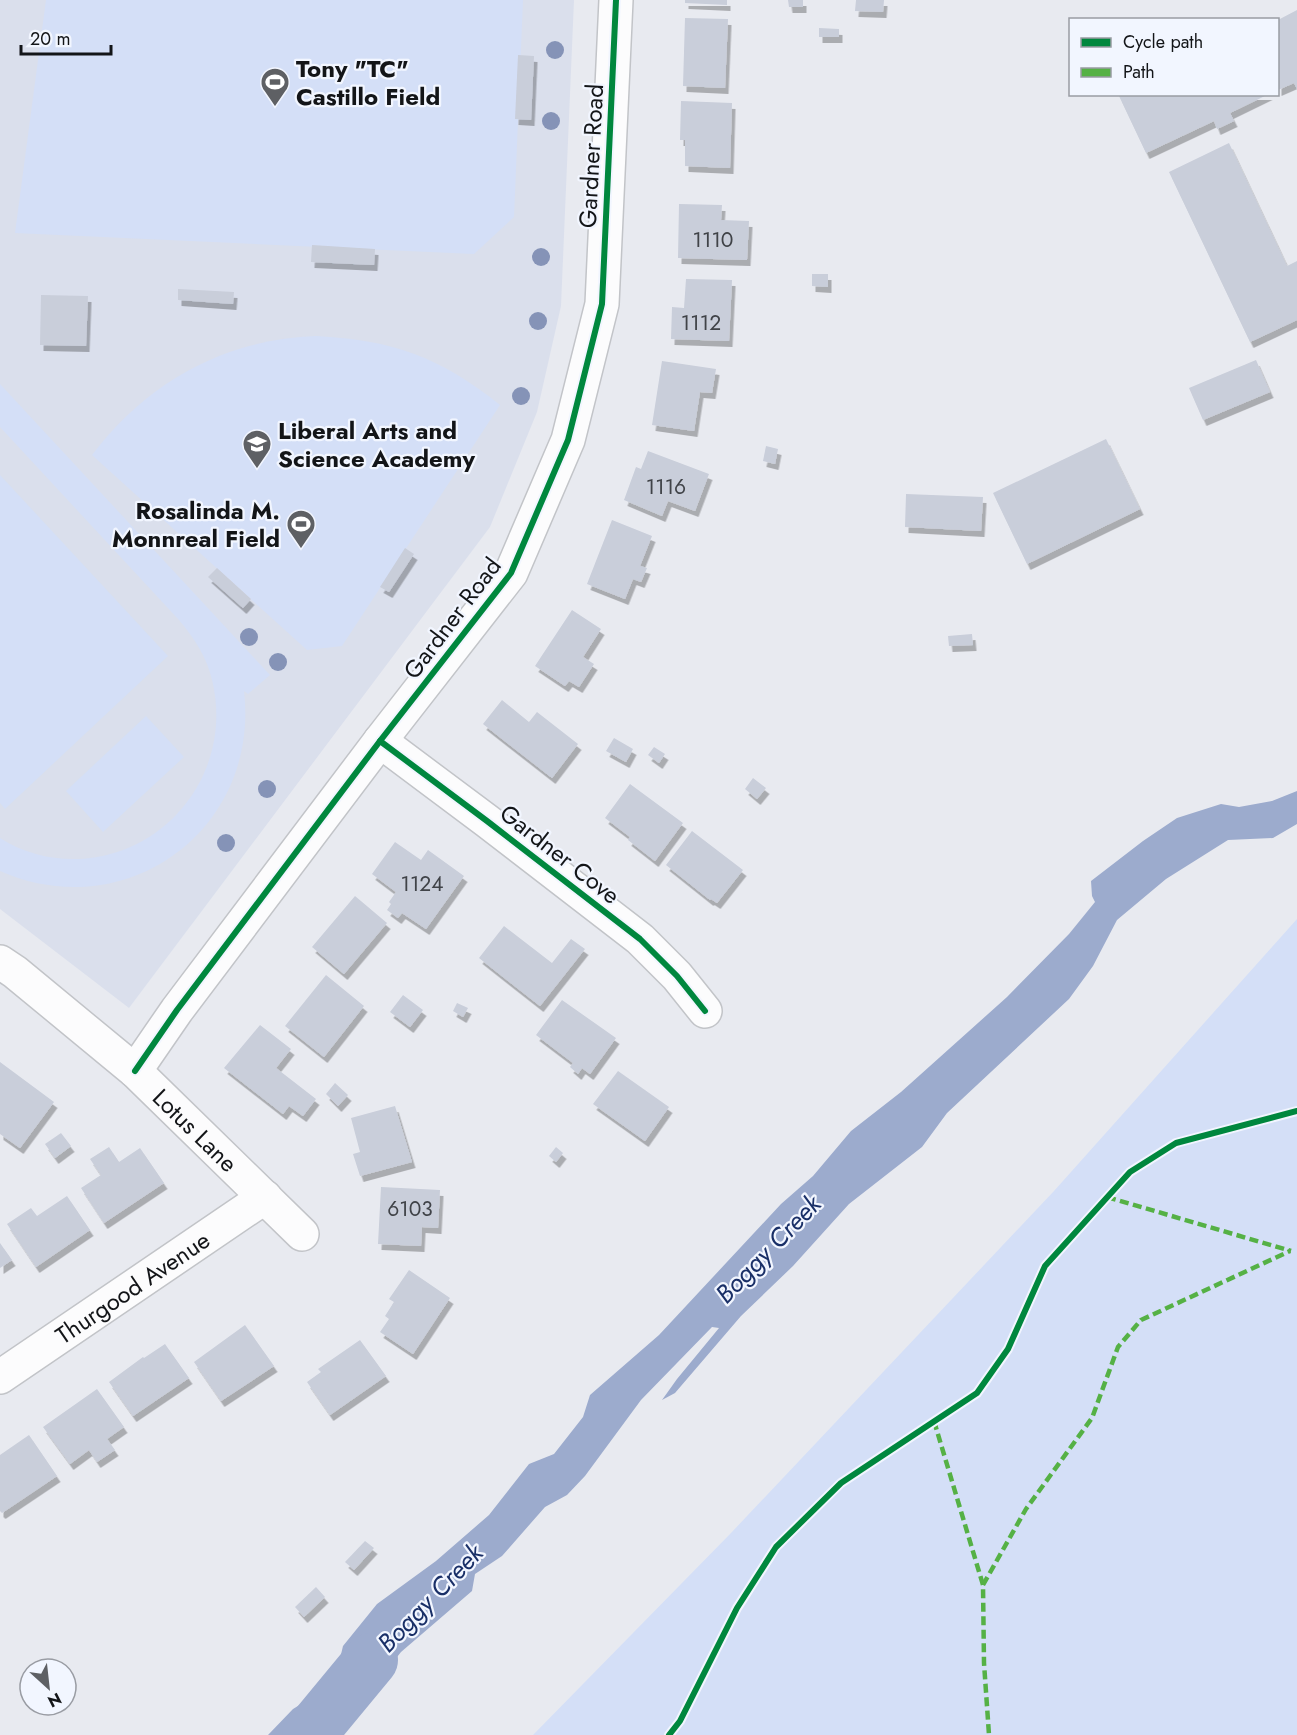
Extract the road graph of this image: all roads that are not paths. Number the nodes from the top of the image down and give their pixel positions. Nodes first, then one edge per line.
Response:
1 (616, 0) edge
2 (380, 741) junction
3 (0, 962) edge
4 (705, 1011) dead end
5 (135, 1071) junction
6 (265, 1197) junction
7 (302, 1234) dead end
8 (0, 1377) edge

1 - 2 street, Gardner Road
2 - 4 street, Gardner Cove
2 - 5 street, Gardner Road
3 - 5 street, Lotus Lane
5 - 6 street, Lotus Lane
6 - 7 street, Lotus Lane
6 - 8 street, Thurgood Avenue

